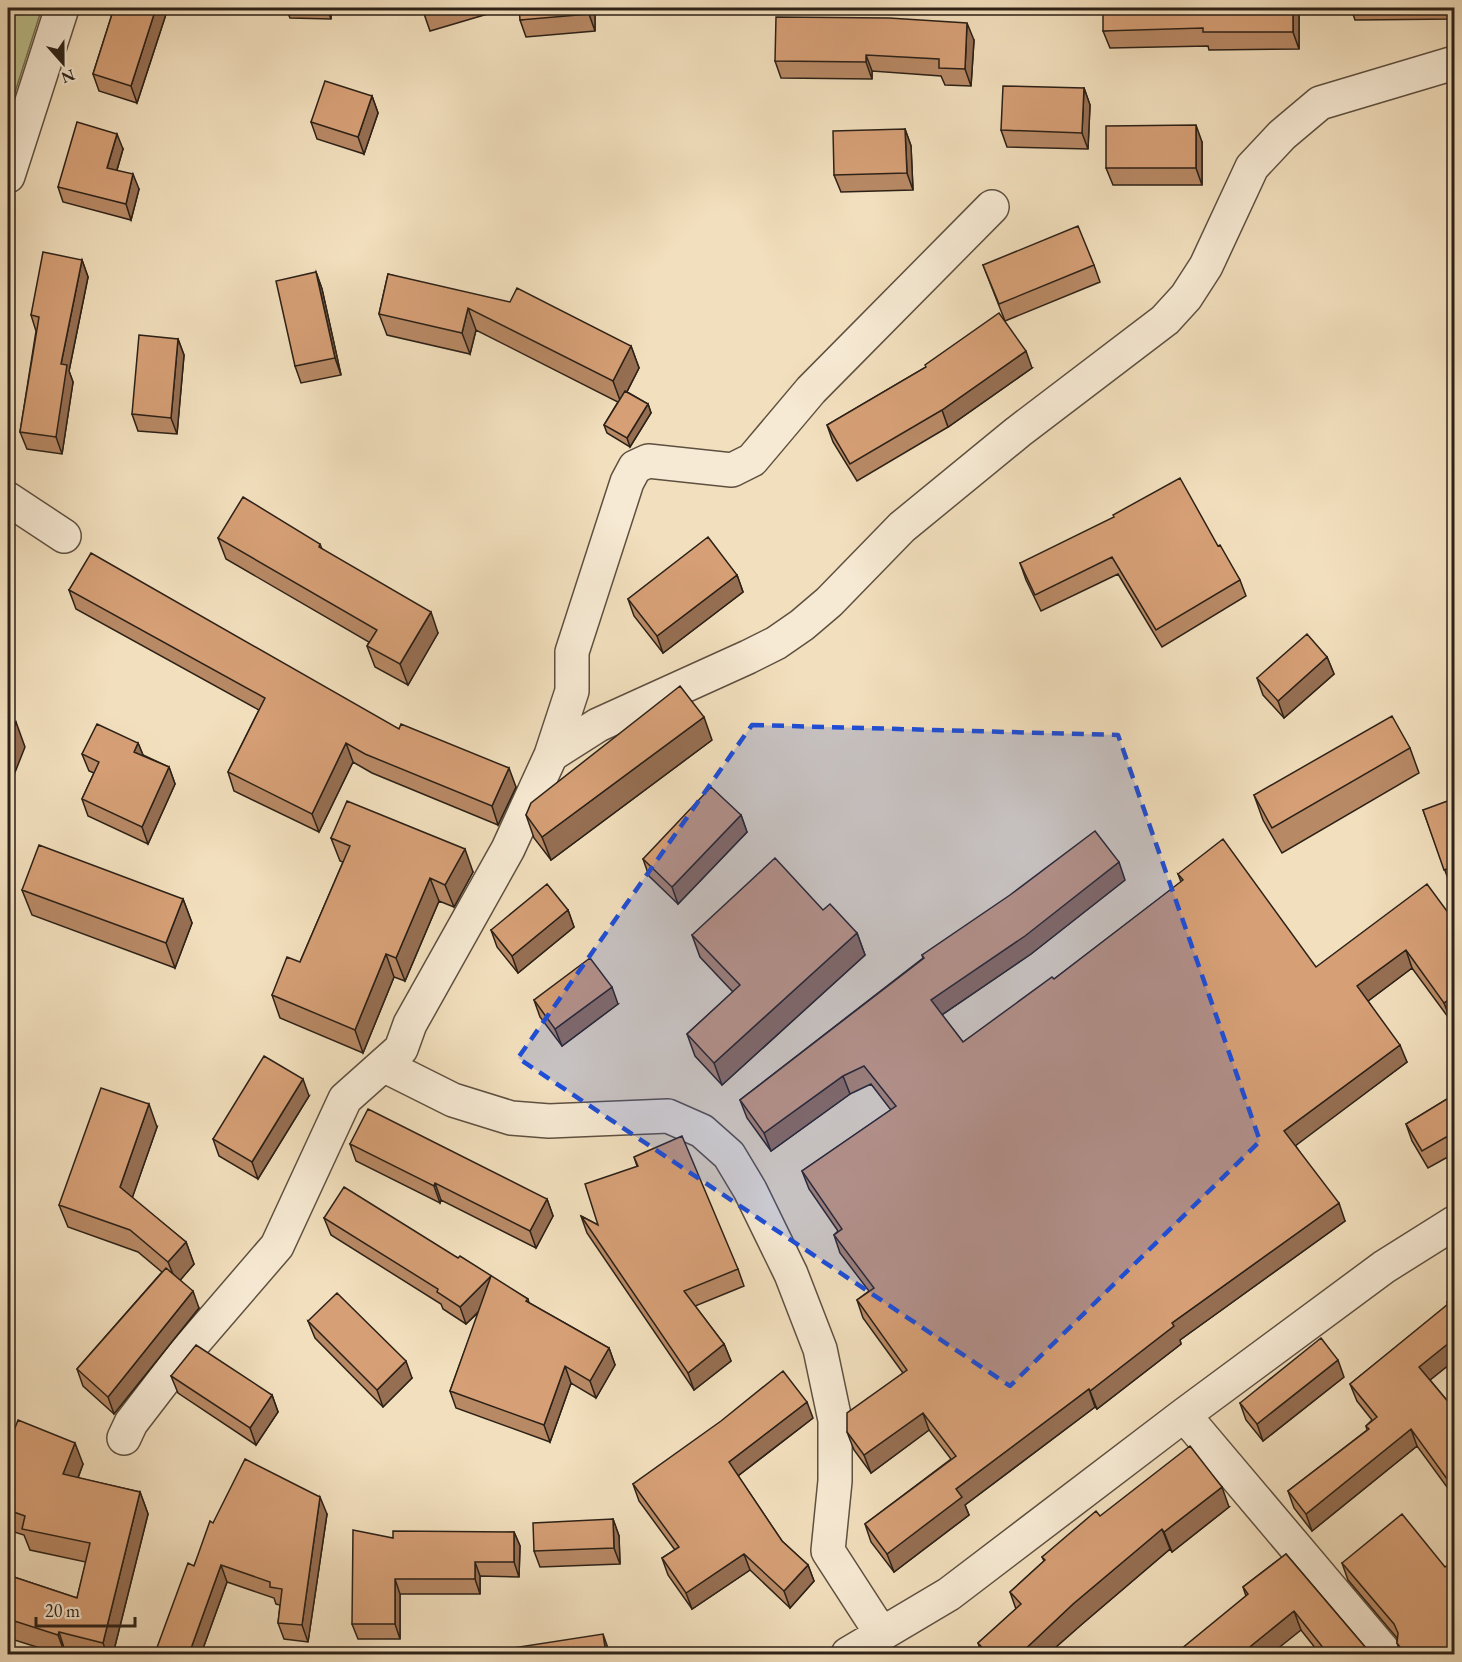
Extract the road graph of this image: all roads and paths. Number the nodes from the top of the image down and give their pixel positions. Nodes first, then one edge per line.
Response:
1 (62, 8) edge
2 (1455, 63) edge
3 (8, 176) edge
4 (992, 207) dead end
5 (8, 500) edge
6 (64, 536) dead end
7 (551, 755) junction
8 (385, 1066) junction
9 (1455, 1223) edge
10 (1184, 1415) junction
11 (124, 1438) dead end
12 (881, 1633) junction
13 (848, 1654) edge
14 (1386, 1654) edge

1 - 3 street
2 - 7 street
4 - 7 street
5 - 6 street
7 - 8 street
8 - 11 street
8 - 12 street
9 - 10 street
10 - 12 street
10 - 14 street
12 - 13 street

